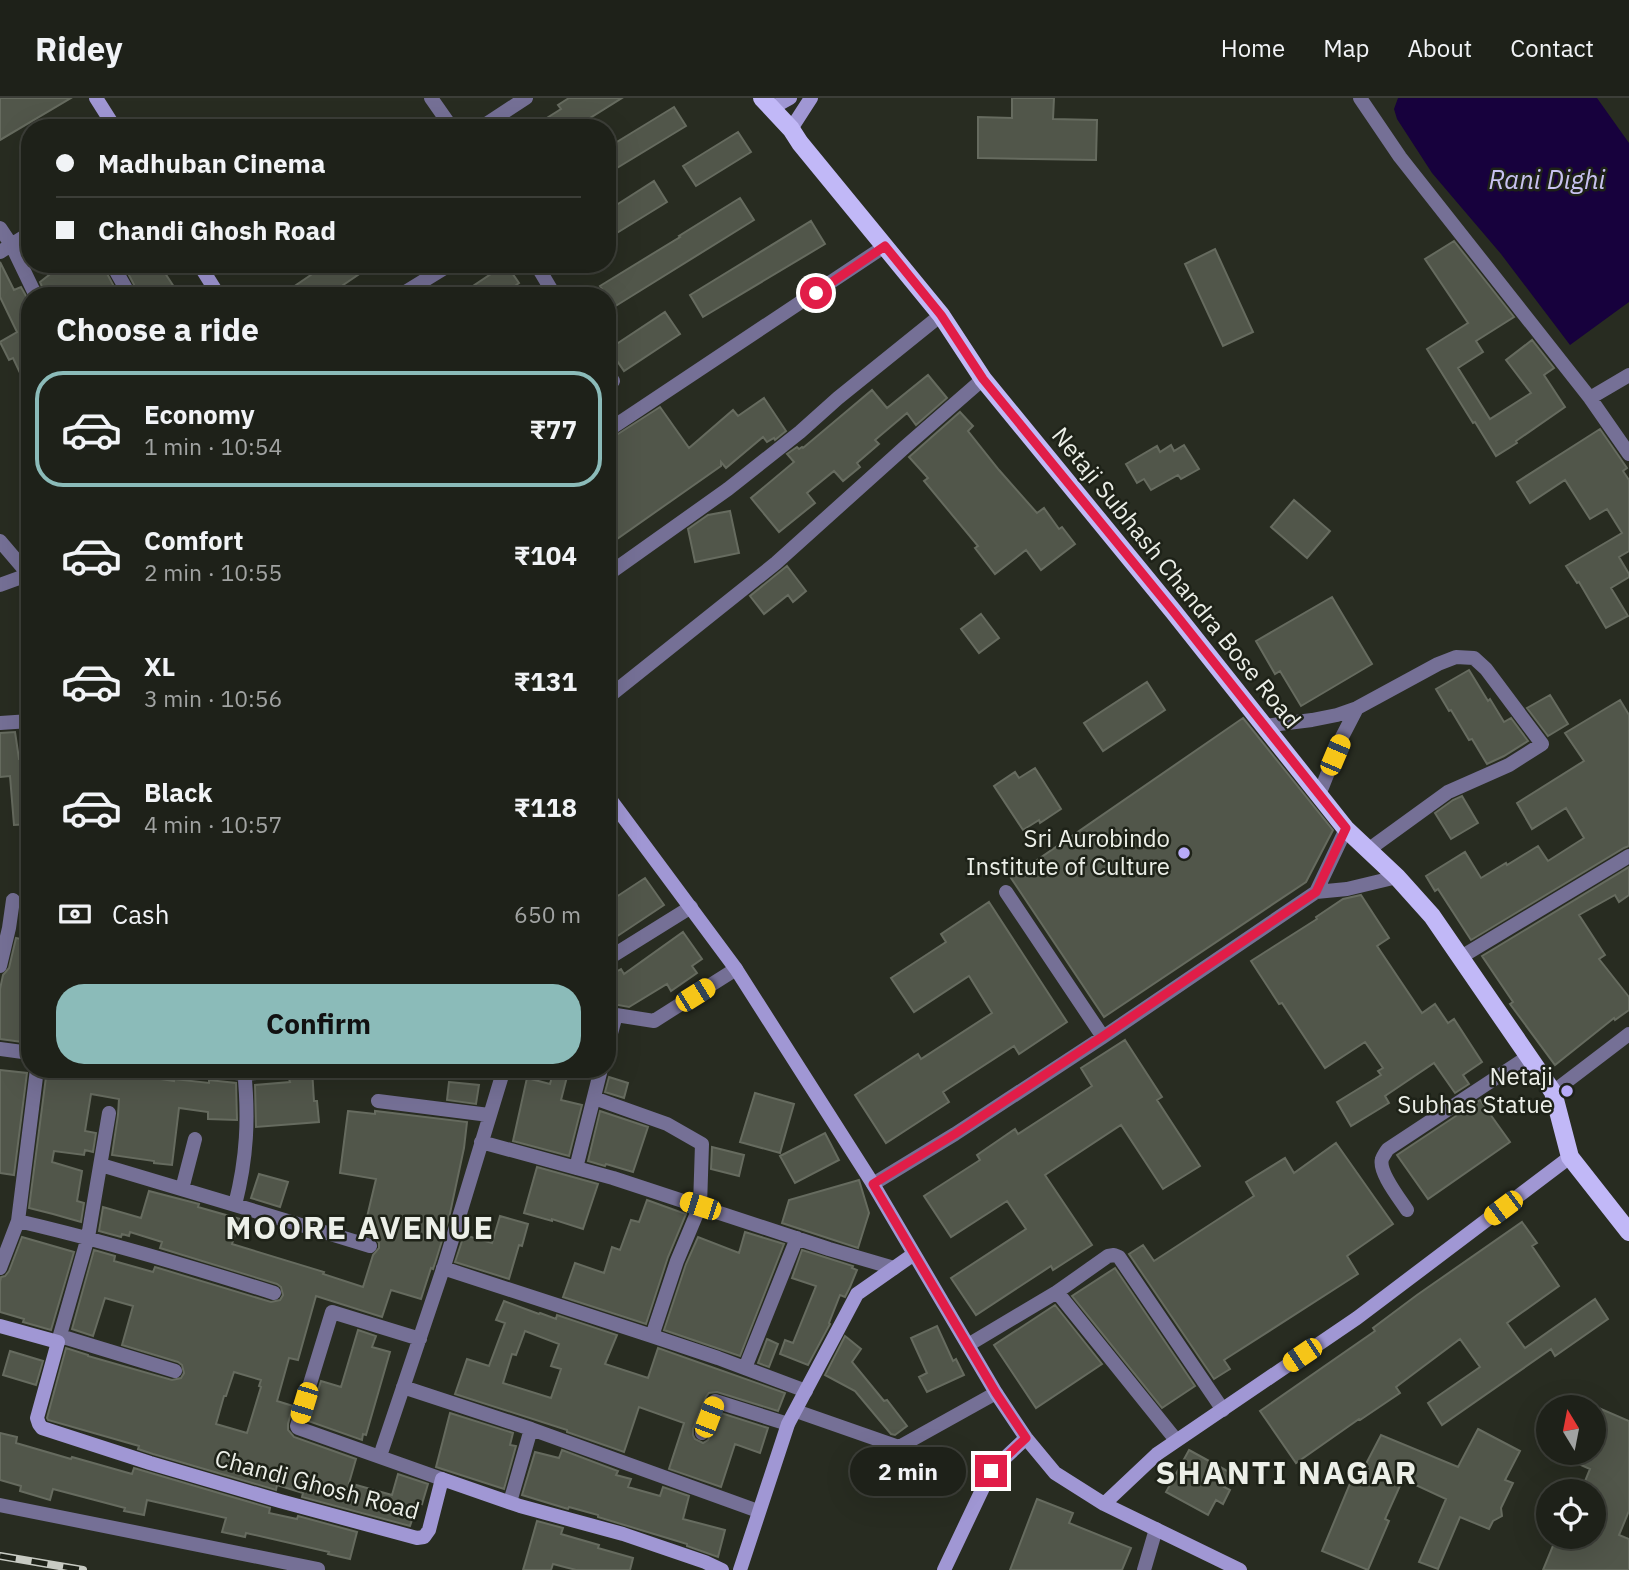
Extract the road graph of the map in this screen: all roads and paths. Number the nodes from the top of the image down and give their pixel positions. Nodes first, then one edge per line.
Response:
1 (96, 98) edge
2 (431, 98) edge
3 (526, 98) edge
4 (790, 98) edge
5 (811, 98) edge
6 (1360, 98) edge
7 (767, 103) edge
8 (109, 119) edge
9 (446, 119) edge
10 (494, 119) edge
11 (791, 130) junction
12 (0, 228) edge
13 (21, 239) edge
14 (885, 246) junction
15 (6, 249) edge
16 (21, 272) edge
17 (436, 273) edge
18 (413, 287) edge
19 (941, 315) junction
20 (1629, 375) edge
21 (983, 379) junction
22 (1590, 398) junction
23 (616, 425) edge
24 (1629, 454) edge
25 (0, 541) edge
26 (21, 566) edge
27 (616, 570) edge
28 (21, 578) edge
29 (0, 585) edge
30 (616, 691) edge
31 (1357, 708) junction
32 (21, 722) edge
33 (0, 723) edge
34 (1264, 726) junction
35 (1319, 795) junction
36 (616, 807) edge
37 (1346, 828) junction
38 (1368, 850) junction
39 (1629, 856) edge
40 (1397, 877) junction
41 (1006, 892) dead end
42 (1316, 892) junction
43 (13, 900) dead end
44 (691, 907) junction
45 (616, 954) edge
46 (1461, 957) junction
47 (0, 966) edge
48 (736, 968) junction
49 (616, 1014) edge
50 (1629, 1034) edge
51 (1102, 1037) junction
52 (0, 1049) edge
53 (21, 1052) edge
54 (1529, 1056) junction
55 (36, 1078) edge
56 (245, 1078) edge
57 (500, 1078) edge
58 (599, 1078) edge
59 (1553, 1092) junction
60 (594, 1098) junction
61 (377, 1101) dead end
62 (109, 1113) dead end
63 (489, 1115) junction
64 (195, 1139) dead end
65 (481, 1142) junction
66 (1570, 1157) junction
67 (100, 1165) junction
68 (576, 1168) junction
69 (873, 1184) junction
70 (182, 1189) junction
71 (235, 1205) junction
72 (700, 1206) junction
73 (1408, 1210) dead end
74 (18, 1221) junction
75 (1629, 1232) edge
76 (88, 1237) junction
77 (797, 1238) junction
78 (370, 1246) dead end
79 (914, 1254) junction
80 (0, 1268) edge
81 (443, 1268) junction
82 (894, 1268) junction
83 (1057, 1292) junction
84 (274, 1293) dead end
85 (0, 1326) edge
86 (652, 1336) junction
87 (59, 1339) junction
88 (419, 1339) junction
89 (968, 1345) junction
90 (745, 1368) junction
91 (175, 1371) dead end
92 (403, 1387) junction
93 (806, 1391) junction
94 (996, 1393) junction
95 (1223, 1410) junction
96 (792, 1418) junction
97 (531, 1429) junction
98 (702, 1433) dead end
99 (1026, 1438) junction
100 (1176, 1440) junction
101 (380, 1456) junction
102 (443, 1479) junction
103 (510, 1502) junction
104 (1104, 1504) junction
105 (0, 1505) edge
106 (758, 1511) junction
107 (1156, 1529) junction
108 (318, 1569) edge
109 (722, 1570) edge
110 (740, 1570) edge
111 (944, 1570) edge
112 (1144, 1570) edge
113 (1240, 1570) edge

1 - 8 street
2 - 9 street
3 - 10 street
4 - 7 street
5 - 11 street
6 - 22 street
7 - 11 main road, Netaji Subhash Chandra Bose Road
11 - 14 main road, Netaji Subhash Chandra Bose Road
12 - 15 street
13 - 15 street
14 - 19 main road, Netaji Subhash Chandra Bose Road
14 - 23 street
15 - 16 street
17 - 18 street
19 - 21 main road, Netaji Subhash Chandra Bose Road
19 - 27 street
20 - 22 street
21 - 30 street
21 - 34 main road, Netaji Subhash Chandra Bose Road
22 - 24 street
25 - 26 street
28 - 29 street
31 - 34 street
31 - 35 street
31 - 38 street
32 - 33 street
34 - 35 main road, Netaji Subhash Chandra Bose Road
35 - 37 main road, Netaji Subhash Chandra Bose Road
36 - 44 street
37 - 38 main road, Netaji Subhash Chandra Bose Road
37 - 42 street
38 - 40 main road, Netaji Subhash Chandra Bose Road
39 - 46 street
40 - 42 street
40 - 46 main road, Netaji Subhash Chandra Bose Road
41 - 51 street
42 - 51 street
43 - 47 street
44 - 45 street
44 - 48 street
46 - 54 main road, Netaji Subhash Chandra Bose Road
48 - 49 street
48 - 69 street
50 - 59 street
51 - 69 street
52 - 53 street
54 - 59 main road, Netaji Subhash Chandra Bose Road
54 - 73 street
55 - 74 street
56 - 71 street
57 - 63 street
58 - 60 street
59 - 66 main road, Netaji Subhash Chandra Bose Road
60 - 68 street
60 - 72 street
61 - 63 street
62 - 67 street
63 - 65 street
64 - 70 street
65 - 68 street
65 - 81 street
66 - 75 main road, Netaji Subhash Chandra Bose Road
66 - 95 street
67 - 70 street
67 - 76 street
68 - 72 street
69 - 79 street
70 - 71 street
71 - 78 street
72 - 77 street
72 - 86 street
74 - 76 street
74 - 80 street
76 - 84 street
76 - 87 street
77 - 82 street
77 - 90 street
79 - 82 street
79 - 89 street
81 - 86 street
81 - 88 street
82 - 93 street
83 - 89 street
83 - 95 street
83 - 100 street
85 - 87 street
86 - 90 street
87 - 91 street
87 - 102 street, Chandi Ghosh Road
88 - 92 street
88 - 101 street
89 - 94 street
90 - 93 street
92 - 97 street
92 - 101 street
93 - 96 street
94 - 96 street
94 - 99 street
95 - 100 street
96 - 98 street
96 - 106 street
97 - 103 street
97 - 106 street
99 - 104 street
99 - 111 street
100 - 104 street
101 - 102 street
102 - 103 street, Chandi Ghosh Road
103 - 109 street, Chandi Ghosh Road
104 - 107 street
105 - 108 street
106 - 110 street
107 - 112 street
107 - 113 street

